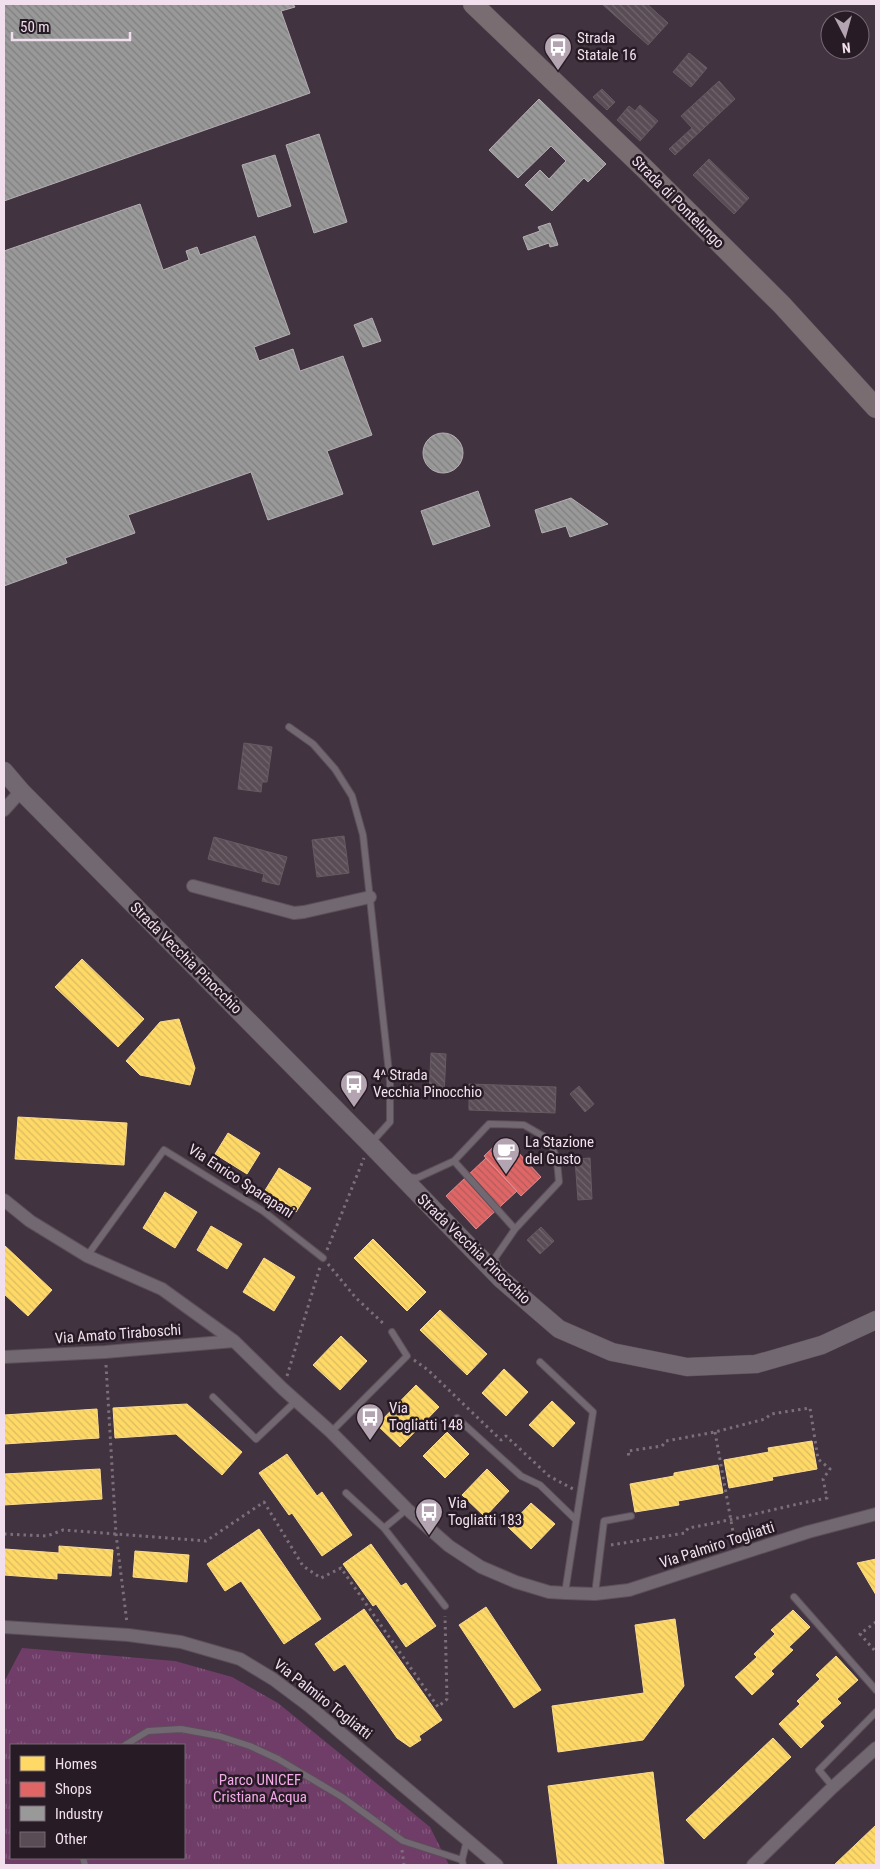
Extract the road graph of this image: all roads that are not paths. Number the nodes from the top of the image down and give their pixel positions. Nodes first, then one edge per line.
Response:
1 (473, 4) edge
2 (876, 408) edge
3 (289, 727) dead end
4 (4, 771) edge
5 (21, 791) junction
6 (4, 810) edge
7 (194, 886) dead end
8 (370, 897) junction
9 (370, 1144) junction
10 (454, 1161) junction
11 (401, 1176) junction
12 (4, 1200) edge
13 (515, 1228) junction
14 (87, 1256) junction
15 (323, 1258) road end
16 (501, 1280) junction
17 (876, 1320) edge
18 (392, 1332) road end
19 (234, 1341) junction
20 (4, 1357) edge
21 (540, 1362) dead end
22 (213, 1397) dead end
23 (296, 1400) junction
24 (457, 1418) dead end
25 (331, 1432) junction
26 (346, 1493) dead end
27 (408, 1509) junction
28 (876, 1514) edge
29 (630, 1516) dead end
30 (576, 1520) junction
31 (384, 1528) junction
32 (565, 1593) junction
33 (595, 1594) junction
34 (794, 1597) dead end
35 (445, 1606) road end
36 (4, 1627) edge
37 (876, 1690) edge
38 (876, 1712) edge
39 (127, 1744) edge
40 (876, 1748) edge
41 (833, 1787) junction
42 (467, 1840) junction
43 (463, 1862) edge
44 (497, 1865) edge
45 (754, 1865) edge

1 - 2 main road, Strada di Pontelungo
3 - 8 lane
4 - 5 street, Strada Vecchia Pinocchio
5 - 6 street
5 - 9 street, Strada Vecchia Pinocchio
7 - 8 street
8 - 9 lane
9 - 11 street, Strada Vecchia Pinocchio
10 - 11 lane
10 - 13 lane
10 - 13 lane
11 - 16 street, Strada Vecchia Pinocchio
12 - 14 street
13 - 16 lane
14 - 15 lane, Via Enrico Sparapani
14 - 19 street
16 - 17 street, Strada Vecchia Pinocchio
18 - 25 lane
19 - 20 street, Via Amato Tiraboschi
19 - 23 street, Via Palmiro Togliatti
21 - 30 lane
22 - 23 lane
23 - 25 street, Via Palmiro Togliatti
24 - 30 lane
25 - 27 street, Via Palmiro Togliatti
26 - 31 lane
27 - 31 lane
27 - 32 street, Via Palmiro Togliatti
28 - 33 street, Via Palmiro Togliatti
29 - 33 lane
30 - 32 lane
31 - 35 lane
32 - 33 street, Via Palmiro Togliatti
34 - 37 lane
36 - 42 street, Via Palmiro Togliatti
38 - 41 lane
39 - 43 lane
40 - 41 street
41 - 45 street
42 - 43 lane
42 - 44 street, Via Palmiro Togliatti

